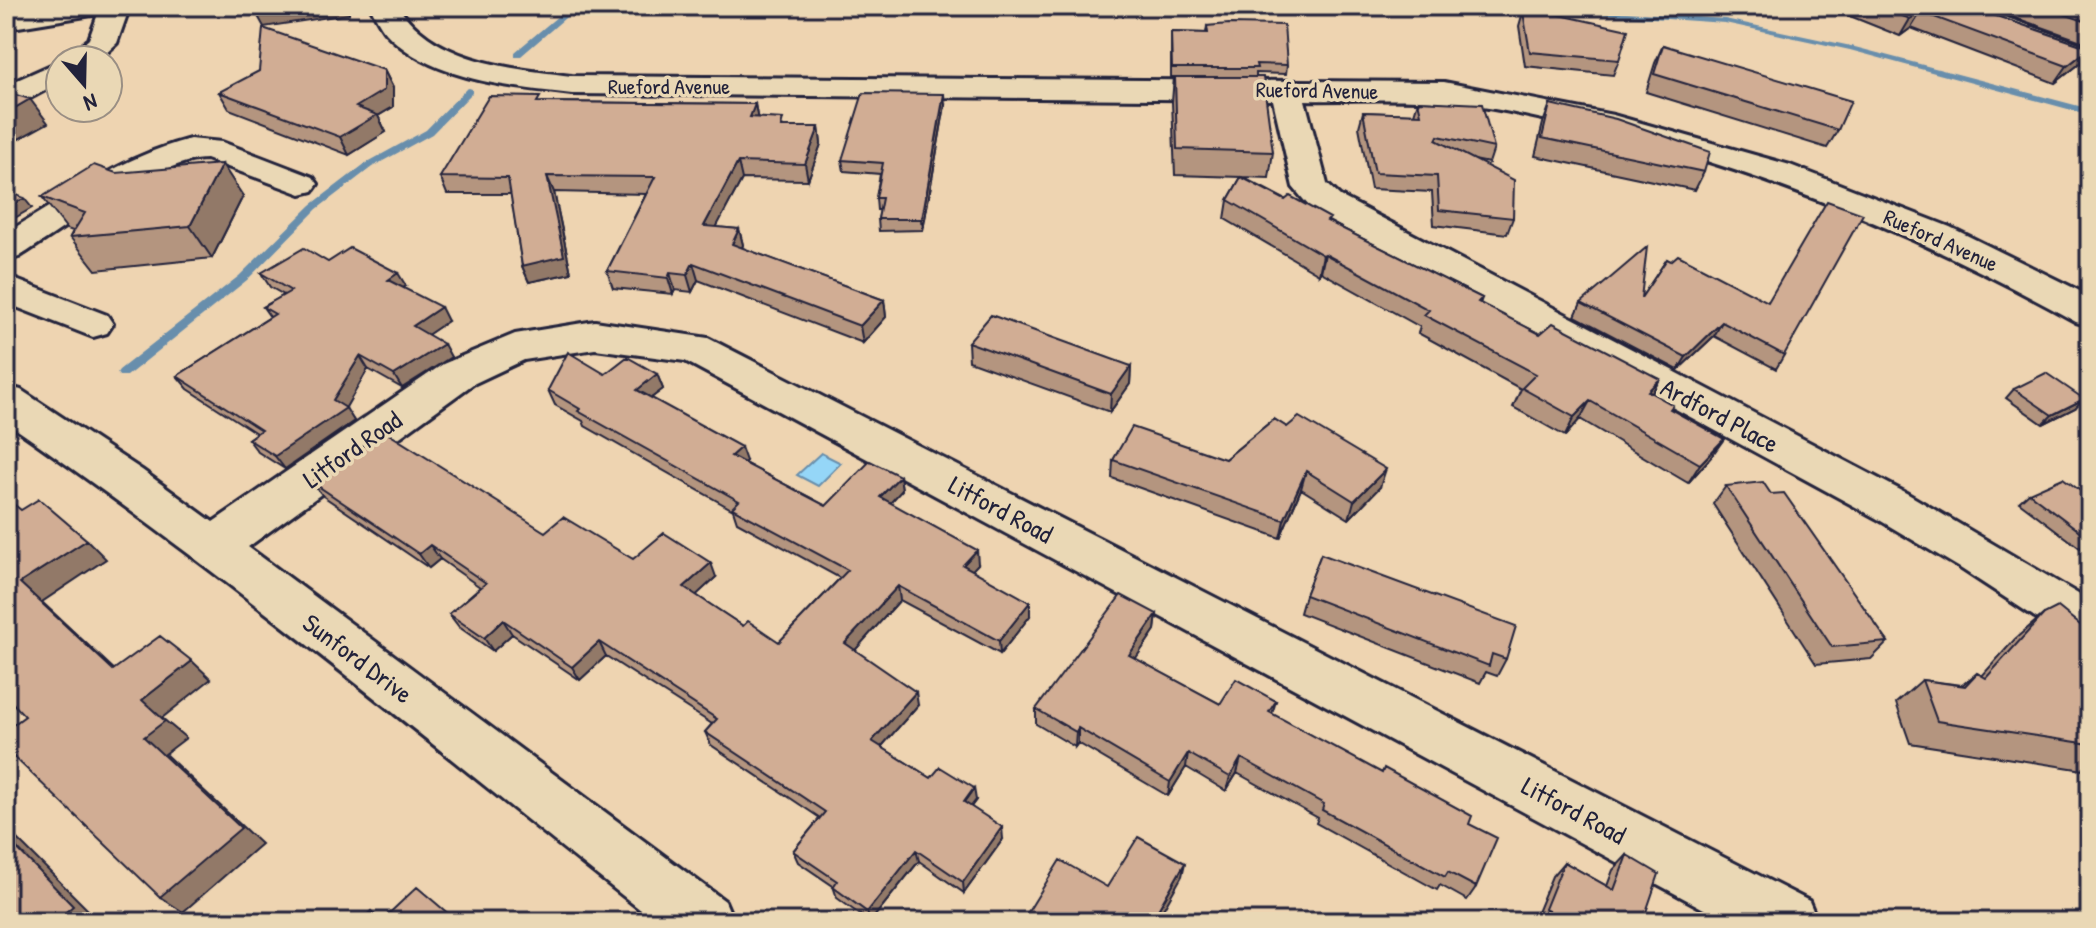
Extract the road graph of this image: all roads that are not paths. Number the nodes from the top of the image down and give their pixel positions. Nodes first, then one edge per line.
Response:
1 (96, 6) edge
2 (116, 6) edge
3 (384, 6) edge
4 (1945, 6) edge
5 (6, 20) edge
6 (101, 44) edge
7 (2090, 57) edge
8 (44, 78) edge
9 (1287, 90) junction
10 (8, 97) edge
11 (301, 184) dead end
12 (6, 249) edge
13 (6, 289) edge
14 (2090, 313) edge
15 (93, 324) dead end
16 (6, 401) edge
17 (213, 547) junction
18 (2090, 627) edge
19 (704, 922) edge
20 (1788, 922) edge

1 - 5 street
2 - 6 street
3 - 9 street, Rueford Avenue
4 - 7 street
8 - 10 street
9 - 14 street, Rueford Avenue
9 - 18 street, Ardford Place
11 - 12 street
13 - 15 street
16 - 17 street, Sunford Drive
17 - 19 street, Sunford Drive
17 - 20 street, Litford Road

